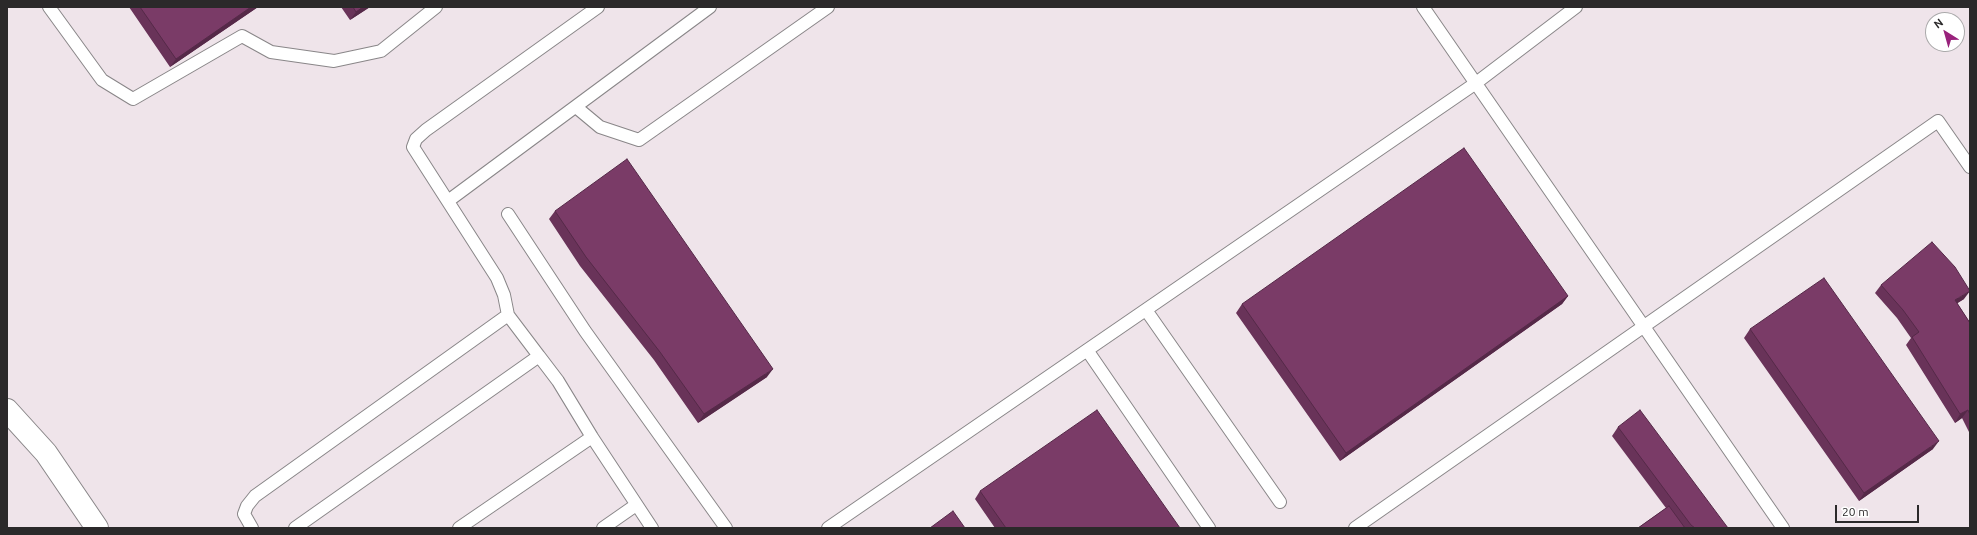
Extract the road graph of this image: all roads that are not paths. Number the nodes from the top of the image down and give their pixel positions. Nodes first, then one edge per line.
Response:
1 (49, 7) edge
2 (436, 7) edge
3 (598, 7) edge
4 (710, 7) edge
5 (828, 7) edge
6 (1423, 7) edge
7 (1576, 7) edge
8 (1476, 83) junction
9 (576, 107) junction
10 (1970, 167) edge
11 (448, 202) junction
12 (508, 214) dead end
13 (1146, 310) junction
14 (508, 315) junction
15 (1644, 327) junction
16 (1087, 350) junction
17 (539, 356) junction
18 (7, 410) edge
19 (592, 437) junction
20 (1280, 502) dead end
21 (636, 505) junction
22 (97, 528) edge
23 (252, 528) edge
24 (295, 528) edge
25 (459, 528) edge
26 (602, 528) edge
27 (652, 528) edge
28 (726, 528) edge
29 (828, 528) edge
30 (1209, 528) edge
31 (1355, 528) edge
32 (1783, 528) edge

1 - 2 lane
3 - 11 lane
4 - 9 lane
5 - 9 lane
6 - 8 lane
7 - 8 lane
8 - 13 lane
8 - 15 lane
9 - 11 lane
10 - 15 lane
11 - 14 lane
12 - 28 lane
13 - 16 lane
13 - 20 lane
14 - 17 lane
14 - 23 lane
15 - 31 lane
15 - 32 lane
16 - 29 lane
16 - 30 lane
17 - 19 lane
17 - 24 lane
18 - 22 street
19 - 21 lane
19 - 25 lane
21 - 26 lane
21 - 27 lane

